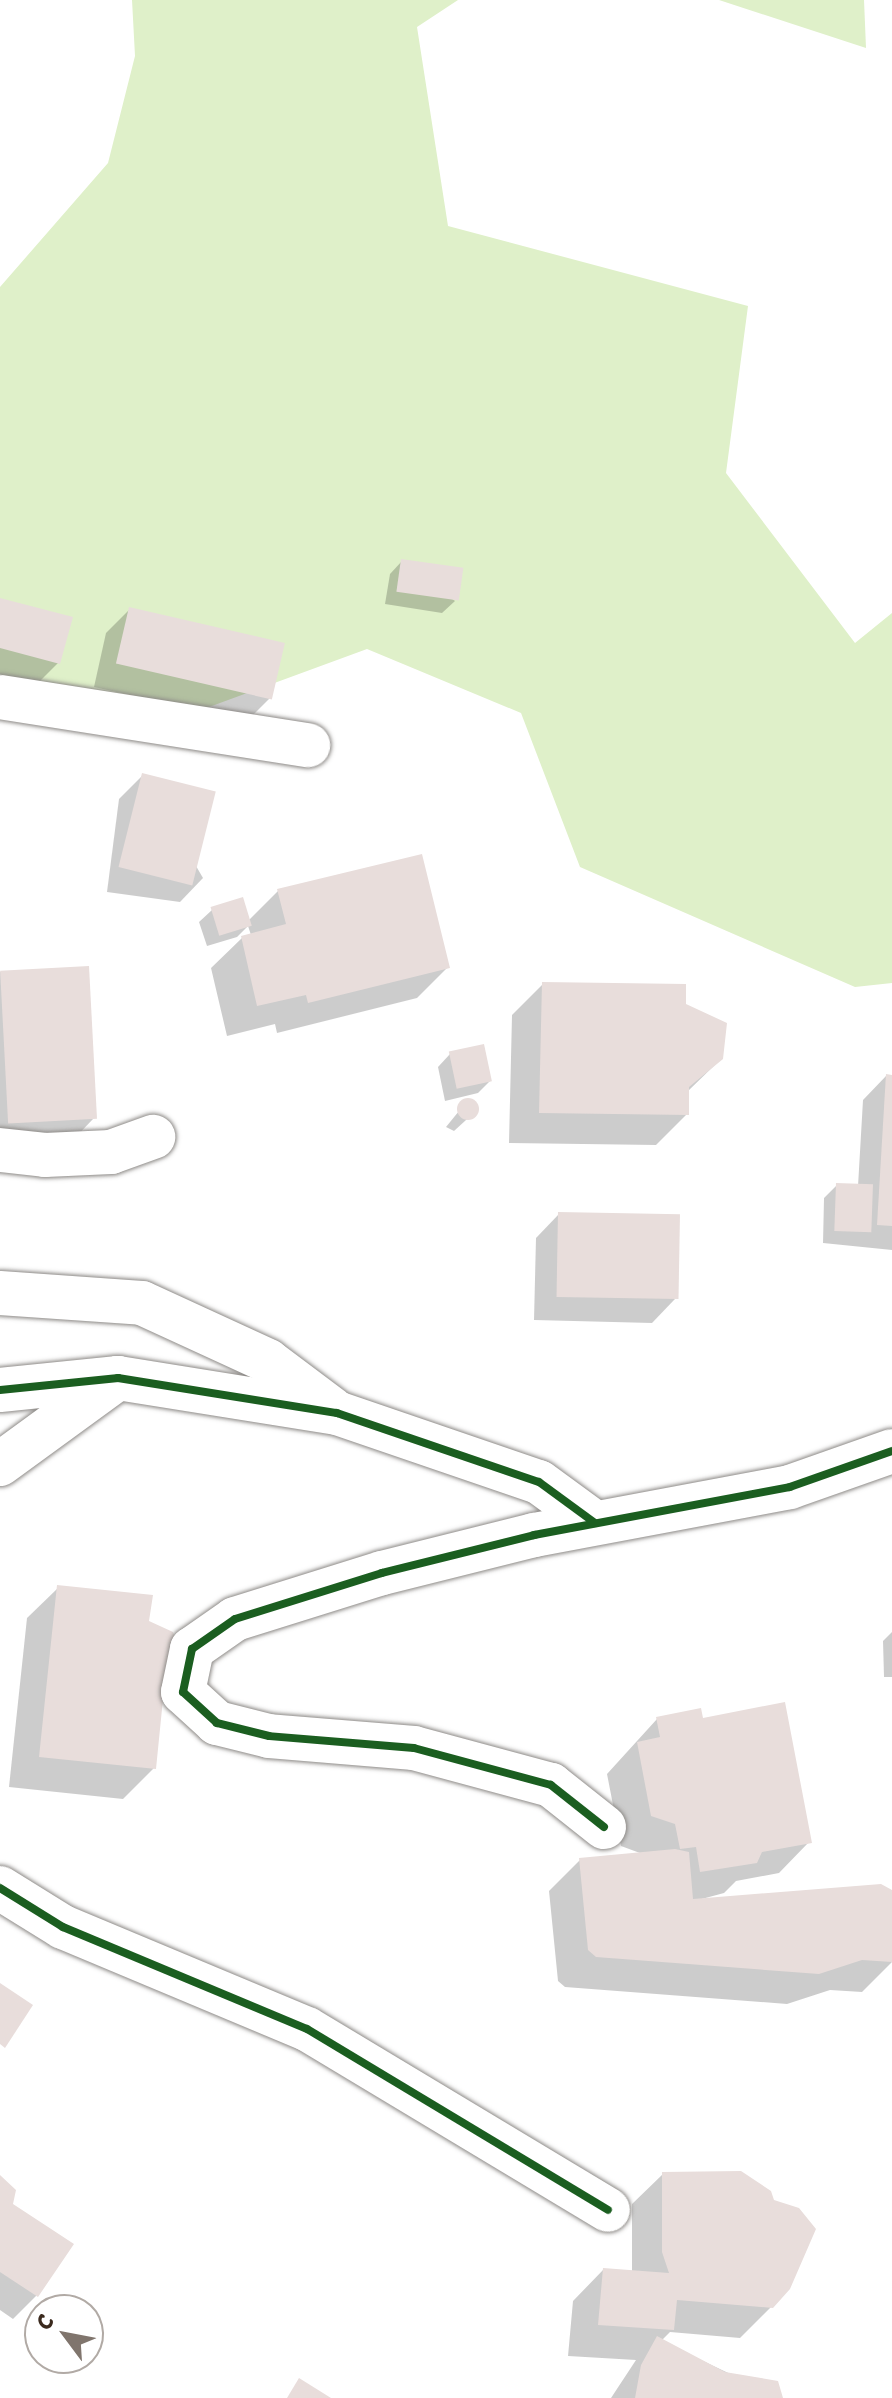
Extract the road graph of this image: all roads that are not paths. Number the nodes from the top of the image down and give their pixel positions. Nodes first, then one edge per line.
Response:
1 (0, 697) edge
2 (308, 745) dead end
3 (153, 1137) dead end
4 (0, 1150) edge
5 (0, 1293) edge
6 (118, 1378) junction
7 (0, 1390) edge
8 (337, 1413) junction
9 (892, 1451) edge
10 (0, 1464) edge
11 (595, 1523) junction
12 (604, 1827) dead end
13 (0, 1888) edge
14 (608, 2210) dead end

1 - 2 street
3 - 4 street
5 - 8 street
6 - 7 street
6 - 8 street
6 - 10 street
8 - 11 street
9 - 11 street
11 - 12 street
13 - 14 street

